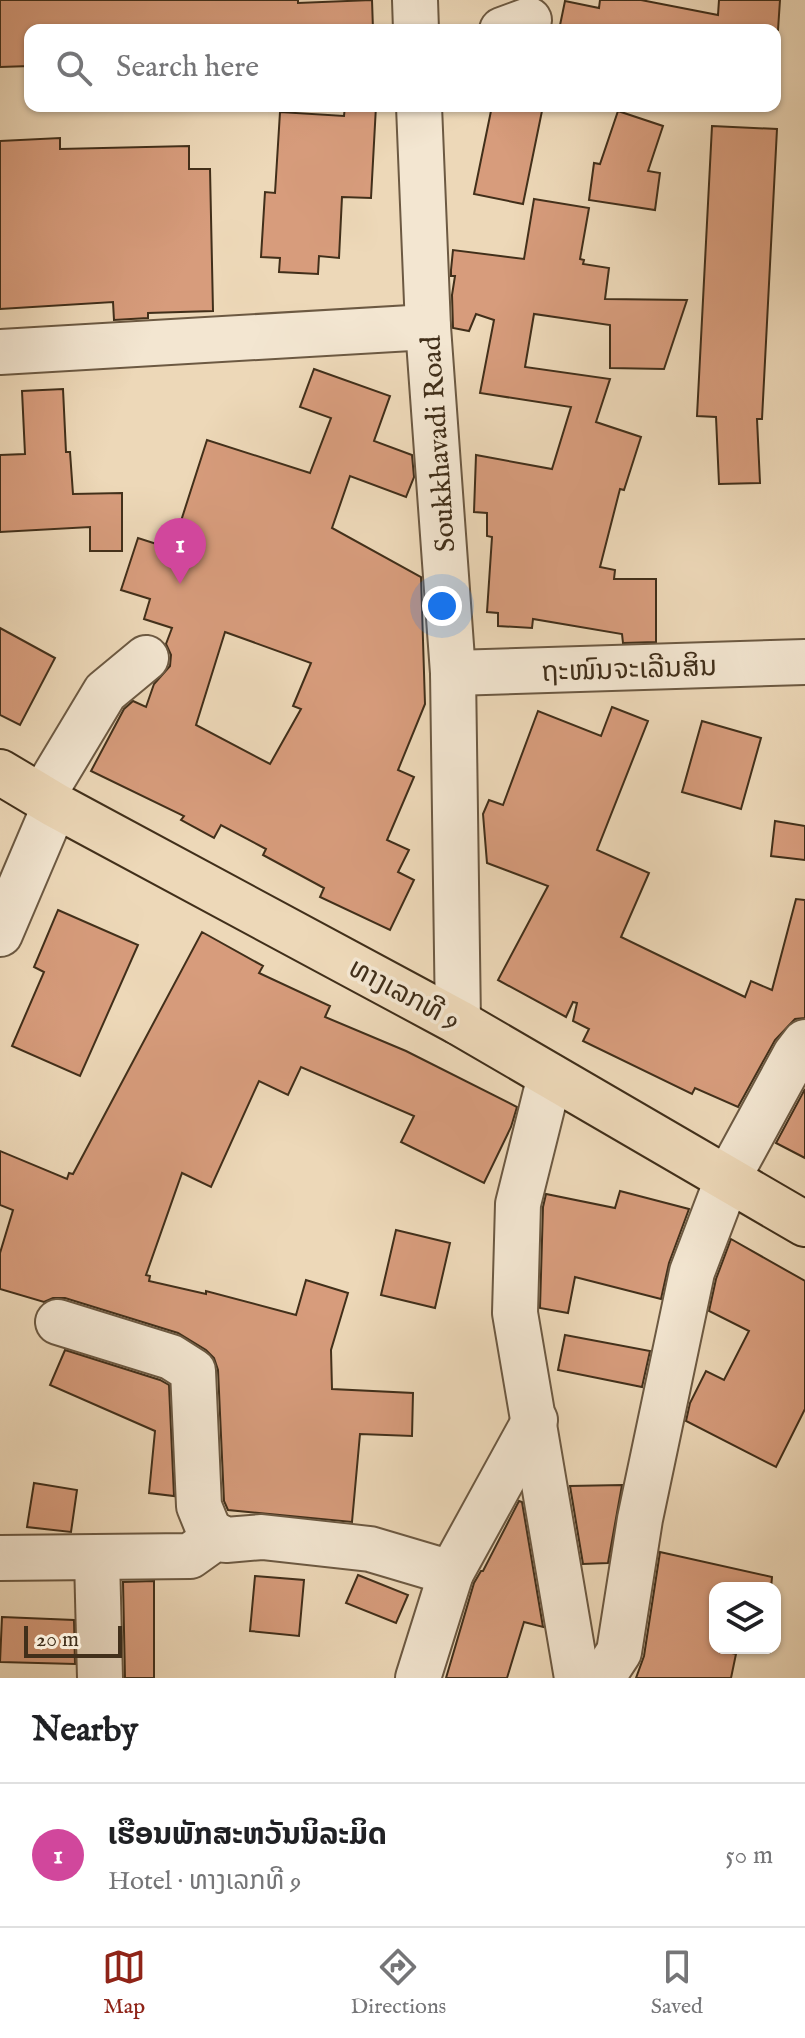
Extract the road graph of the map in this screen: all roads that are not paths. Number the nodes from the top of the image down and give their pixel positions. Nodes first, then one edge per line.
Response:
1 (415, 0) edge
2 (416, 24) edge
3 (419, 112) edge
4 (428, 327) junction
5 (0, 352) edge
6 (146, 658) dead end
7 (805, 662) edge
8 (453, 673) junction
9 (0, 772) edge
10 (48, 801) junction
11 (0, 934) edge
12 (458, 1022) junction
13 (805, 1042) edge
14 (550, 1076) junction
15 (727, 1180) junction
16 (805, 1224) edge
17 (58, 1322) dead end
18 (535, 1420) junction
19 (218, 1536) junction
20 (0, 1558) edge
21 (97, 1558) junction
22 (451, 1573) junction
23 (100, 1678) edge
24 (418, 1678) edge
25 (577, 1678) edge
26 (602, 1678) edge

1 - 2 street
3 - 4 street, Soukkhavadi Road
4 - 5 street
4 - 8 street, Soukkhavadi Road
6 - 10 street
7 - 8 street, ຖະໜົນຈະເລີນສິນ
8 - 12 street, Soukkhavadi Road
9 - 10 main road, ທາງເລກທີ 9
10 - 11 street
10 - 12 main road, ທາງເລກທີ 9
12 - 14 main road, ທາງເລກທີ 9
13 - 15 street
14 - 15 main road, ທາງເລກທີ 9
14 - 18 street
15 - 16 main road, ທາງເລກທີ 9
15 - 26 street
17 - 19 street
18 - 22 street
18 - 25 street
19 - 21 street
19 - 22 street
20 - 21 street
21 - 23 street
22 - 24 street

